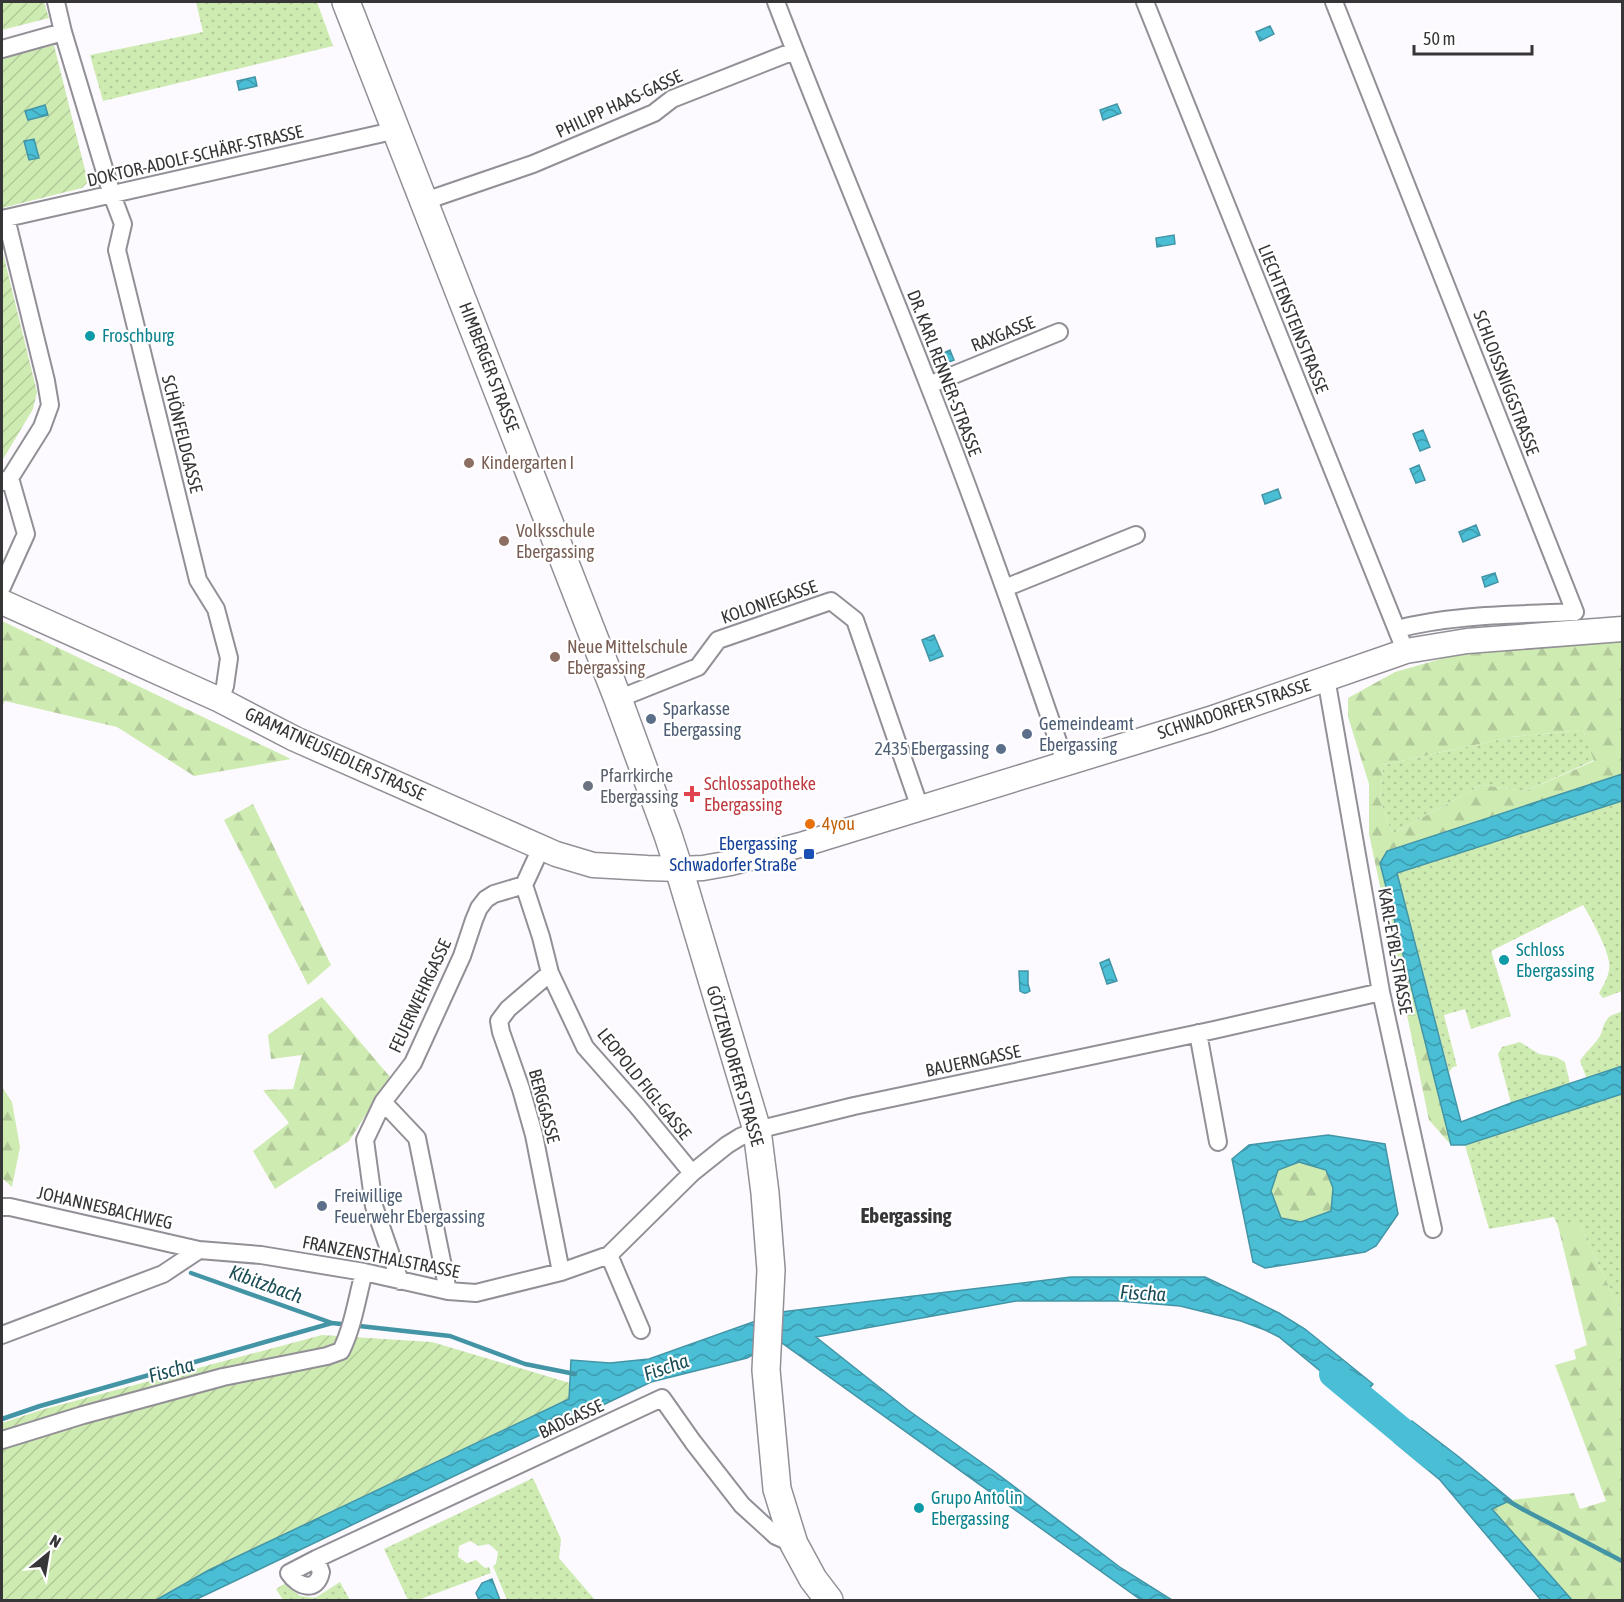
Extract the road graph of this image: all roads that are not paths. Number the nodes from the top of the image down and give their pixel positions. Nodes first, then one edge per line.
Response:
1 (56, 2) edge
2 (346, 2) edge
3 (776, 2) edge
4 (1145, 2) edge
5 (1334, 2) edge
6 (63, 32) junction
7 (2, 49) edge
8 (794, 51) junction
9 (397, 130) junction
10 (112, 195) junction
11 (424, 201) junction
12 (4, 219) edge
13 (1059, 332) dead end
14 (929, 386) junction
15 (6, 480) edge
16 (1136, 534) dead end
17 (2, 587) edge
18 (1005, 588) junction
19 (2, 602) edge
20 (1397, 629) junction
21 (1623, 629) edge
22 (1406, 651) junction
23 (1326, 678) junction
24 (618, 699) junction
25 (220, 700) junction
26 (1065, 762) junction
27 (920, 808) junction
28 (541, 848) junction
29 (679, 869) junction
30 (524, 885) junction
31 (550, 973) junction
32 (1381, 992) junction
33 (1198, 1033) junction
34 (383, 1102) junction
35 (757, 1130) junction
36 (1218, 1142) dead end
37 (692, 1173) junction
38 (2, 1207) edge
39 (1433, 1229) dead end
40 (199, 1250) junction
41 (609, 1255) junction
42 (364, 1272) junction
43 (561, 1272) junction
44 (400, 1281) junction
45 (448, 1291) junction
46 (641, 1330) dead end
47 (2, 1335) edge
48 (2, 1440) edge
49 (794, 1544) junction
50 (315, 1559) dead end
51 (830, 1600) edge

1 - 6 street, SCHÖNFELDGASSE
2 - 9 main road, HIMBERGER STRASSE
3 - 8 street, DR. KARL RENNER-STRASSE
4 - 20 street, LIECHTENSTEINSTRASSE
5 - 20 street, SCHLOISSNIGGSTRASSE
6 - 7 street
6 - 10 street, SCHÖNFELDGASSE
8 - 11 street, PHILIPP HAAS-GASSE
8 - 14 street, DR. KARL RENNER-STRASSE
9 - 10 street, DOKTOR-ADOLF-SCHÄRF-STRASSE
9 - 11 main road, HIMBERGER STRASSE
10 - 12 street, DOKTOR-ADOLF-SCHÄRF-STRASSE
10 - 25 street, SCHÖNFELDGASSE
11 - 24 main road, HIMBERGER STRASSE
12 - 15 street
13 - 14 street, RAXGASSE
14 - 18 street, DR. KARL RENNER-STRASSE
15 - 17 street
16 - 18 street
18 - 26 street, DR. KARL RENNER-STRASSE
19 - 25 main road, GRAMATNEUSIEDLER STRASSE
20 - 22 street, LIECHTENSTEINSTRASSE
21 - 22 main road, SCHWADORFER STRASSE
22 - 23 main road, SCHWADORFER STRASSE
23 - 26 main road, SCHWADORFER STRASSE
23 - 32 street, KARL-EYBL-STRASSE
24 - 27 street, KOLONIEGASSE
24 - 29 main road, HIMBERGER STRASSE
25 - 28 main road, GRAMATNEUSIEDLER STRASSE
26 - 27 main road, SCHWADORFER STRASSE
27 - 29 main road, SCHWADORFER STRASSE
28 - 29 main road, GRAMATNEUSIEDLER STRASSE
28 - 30 street
29 - 35 main road, GÖTZENDORFER STRASSE
30 - 31 street, LEOPOLD FIGL-GASSE
30 - 34 street, FEUERWEHRGASSE
31 - 37 street, LEOPOLD FIGL-GASSE
31 - 43 street, BERGGASSE
32 - 33 street, BAUERNGASSE
32 - 39 street, KARL-EYBL-STRASSE
33 - 35 street, BAUERNGASSE
33 - 36 street
34 - 44 street, FEUERWEHRGASSE
34 - 45 street
35 - 37 street, FRANZENSTHALSTRASSE
35 - 49 main road, GÖTZENDORFER STRASSE
37 - 41 street, FRANZENSTHALSTRASSE
38 - 40 street, JOHANNESBACHWEG
40 - 42 street, FRANZENSTHALSTRASSE
40 - 47 street
41 - 43 street, FRANZENSTHALSTRASSE
41 - 46 street
42 - 44 street, FRANZENSTHALSTRASSE
42 - 48 street
43 - 45 street, FRANZENSTHALSTRASSE
44 - 45 street, FRANZENSTHALSTRASSE
49 - 50 street, BADGASSE
49 - 51 main road

